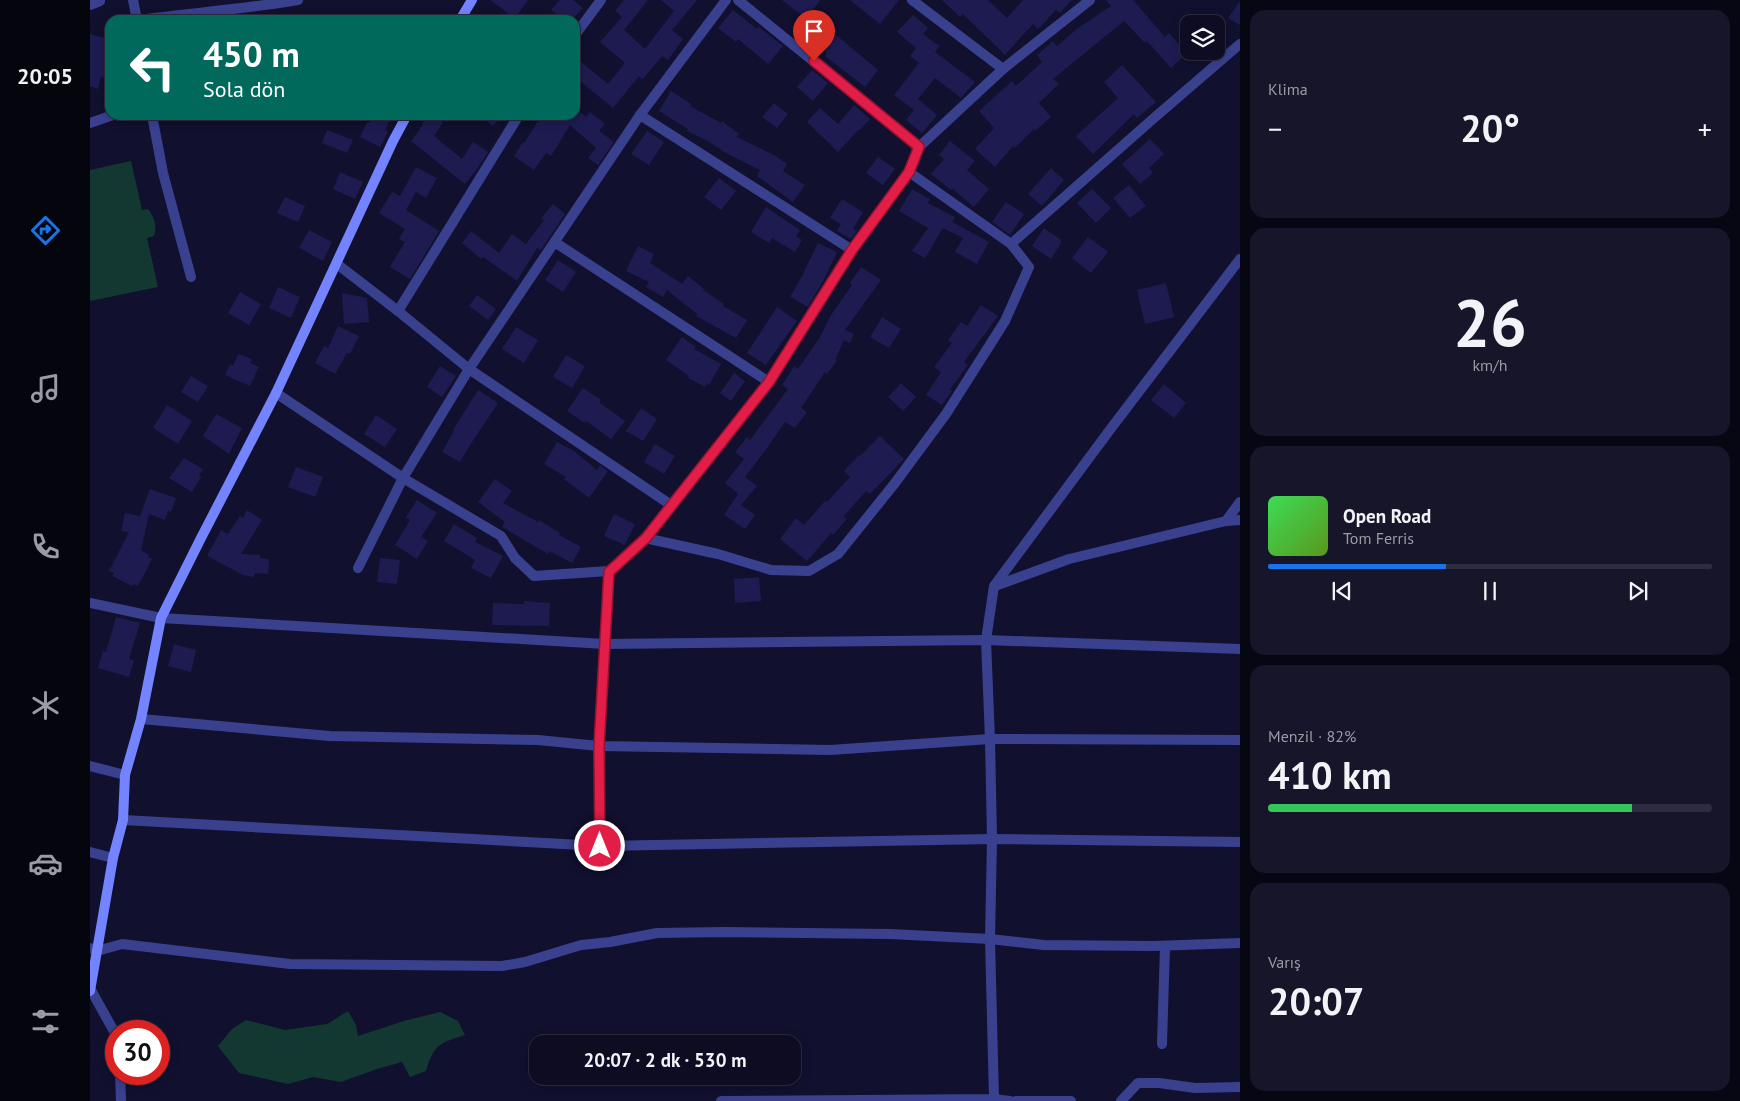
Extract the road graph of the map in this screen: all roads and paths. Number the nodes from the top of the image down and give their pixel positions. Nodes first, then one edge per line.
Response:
1 (133, 0) edge
2 (298, 0) edge
3 (472, 0) edge
4 (601, 0) edge
5 (726, 0) edge
6 (738, 0) edge
7 (912, 0) edge
8 (1090, 0) edge
9 (137, 15) edge
10 (176, 15) edge
11 (463, 15) edge
12 (580, 28) edge
13 (1240, 44) edge
14 (1003, 69) junction
15 (640, 115) junction
16 (105, 118) edge
17 (153, 120) edge
18 (404, 120) edge
19 (516, 120) edge
20 (90, 123) edge
21 (919, 147) junction
22 (909, 172) junction
23 (556, 243) junction
24 (1011, 244) junction
25 (852, 250) junction
26 (1240, 259) edge
27 (336, 264) junction
28 (191, 277) dead end
29 (398, 311) junction
30 (469, 369) junction
31 (769, 382) junction
32 (276, 393) junction
33 (403, 478) junction
34 (1240, 502) edge
35 (671, 504) junction
36 (1240, 520) edge
37 (1226, 521) junction
38 (646, 538) junction
39 (358, 568) dead end
40 (609, 572) junction
41 (994, 586) junction
42 (90, 603) edge
43 (161, 618) junction
44 (986, 640) junction
45 (605, 644) junction
46 (1240, 649) edge
47 (141, 719) junction
48 (990, 740) junction
49 (1240, 740) edge
50 (599, 746) junction
51 (90, 766) edge
52 (125, 775) junction
53 (123, 820) junction
54 (992, 839) junction
55 (1240, 842) edge
56 (600, 846) junction
57 (90, 852) edge
58 (112, 858) junction
59 (990, 939) junction
60 (1240, 943) edge
61 (1165, 946) junction
62 (94, 950) edge
63 (91, 990) edge
64 (108, 1020) edge
65 (1162, 1044) dead end
66 (120, 1085) edge
67 (1240, 1087) edge
68 (994, 1100) edge
69 (121, 1101) edge
70 (721, 1101) edge
71 (1010, 1101) edge
72 (1016, 1101) edge
73 (1071, 1101) edge
74 (1121, 1101) edge

1 - 9 street
2 - 10 street
3 - 11 street
4 - 12 street
5 - 15 street
6 - 21 street
7 - 14 street
8 - 14 street
13 - 24 street
14 - 21 street
15 - 23 street
15 - 25 street
16 - 20 street
17 - 28 street
18 - 27 street
19 - 29 street
21 - 22 street
22 - 24 street
22 - 25 street
23 - 30 street
23 - 31 street
24 - 38 street
25 - 31 street
26 - 41 street
27 - 29 street
27 - 32 street
29 - 30 street
30 - 33 street
30 - 35 street
31 - 35 street
32 - 33 street
32 - 43 street
33 - 39 street
33 - 40 street
34 - 37 street
35 - 38 street
36 - 37 street
37 - 41 street
38 - 40 street
40 - 45 street
41 - 44 street
42 - 43 street
43 - 45 street
43 - 47 street
44 - 45 street
44 - 46 street
44 - 48 street
45 - 50 street
47 - 50 street
47 - 52 street
48 - 49 street
48 - 50 street
48 - 54 street
50 - 56 street
51 - 52 street
52 - 53 street
53 - 56 street
53 - 58 street
54 - 55 street
54 - 56 street
54 - 59 street
57 - 58 street
58 - 62 street
59 - 61 street
59 - 62 street
59 - 68 street
60 - 61 street
61 - 65 street
62 - 63 street
63 - 64 street
66 - 69 street
67 - 74 street
68 - 70 street
68 - 71 street
72 - 73 street

